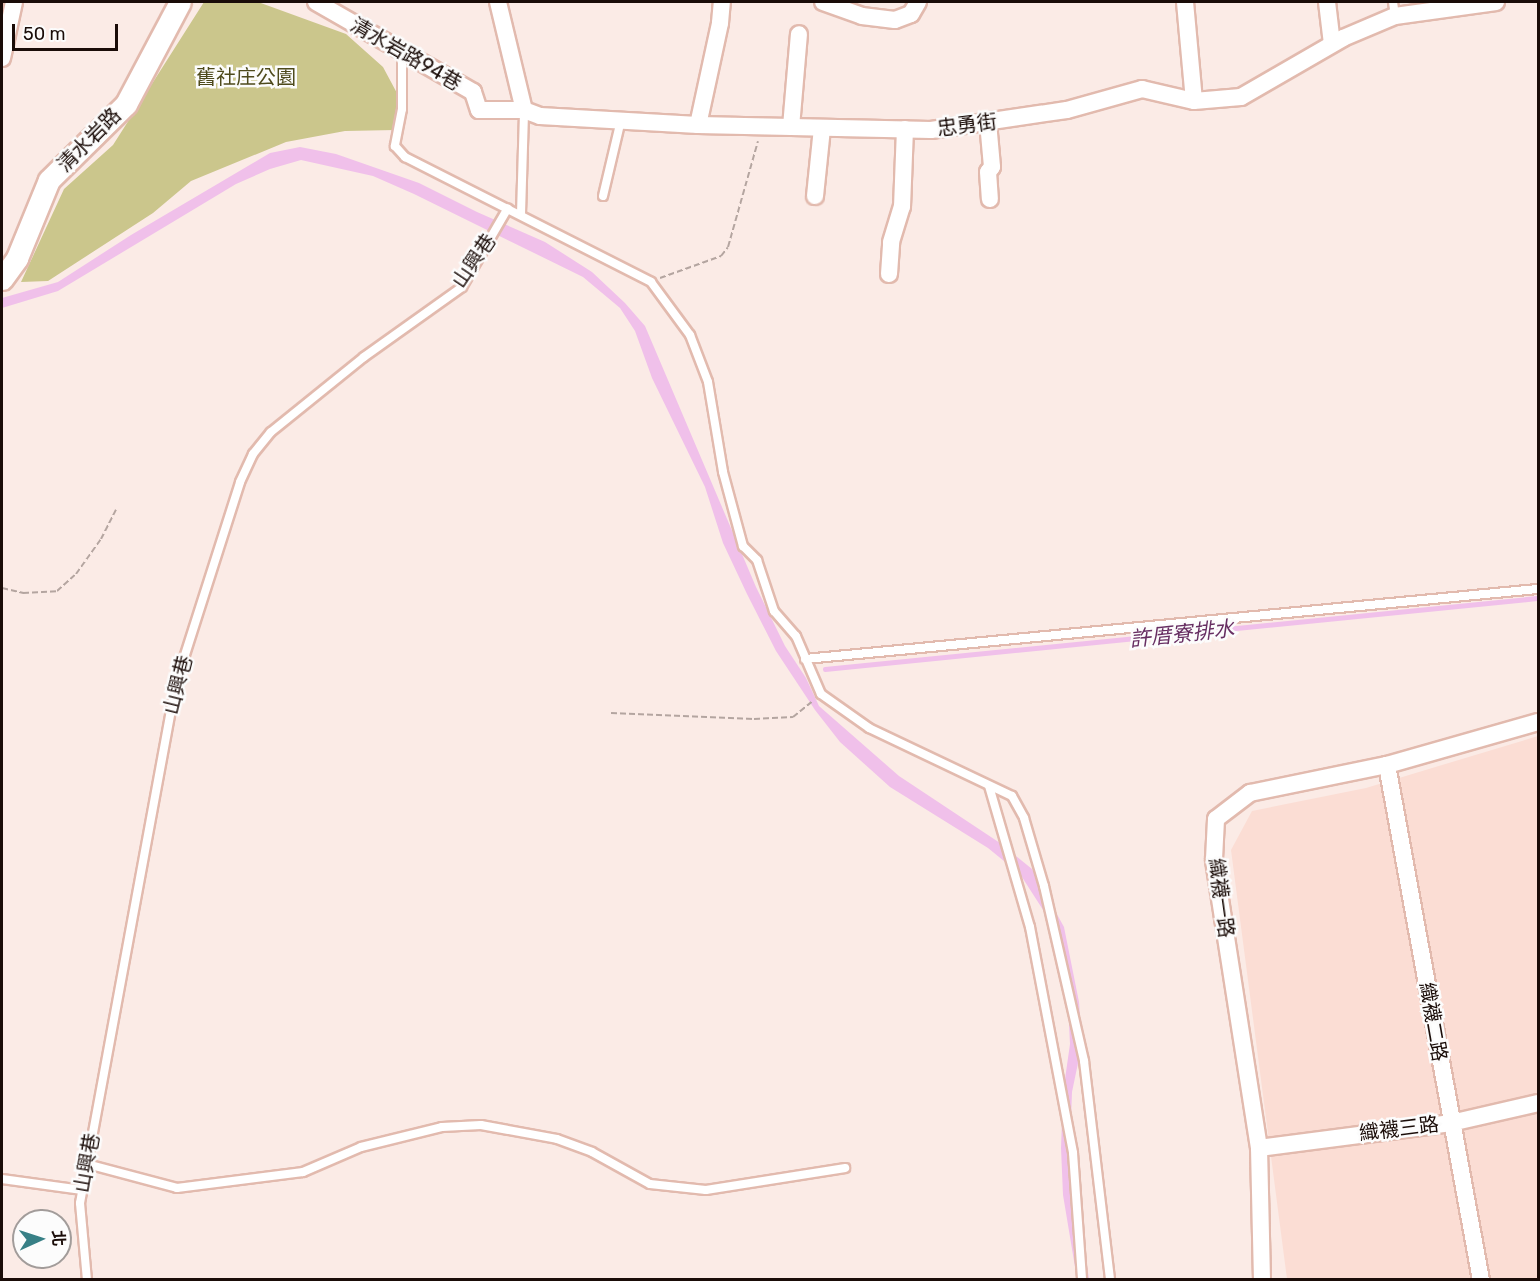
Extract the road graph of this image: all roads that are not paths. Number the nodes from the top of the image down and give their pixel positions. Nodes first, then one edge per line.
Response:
1 (14, 2) edge
2 (180, 2) edge
3 (316, 2) edge
4 (498, 2) edge
5 (722, 2) edge
6 (823, 2) edge
7 (918, 2) edge
8 (1185, 2) edge
9 (1327, 2) edge
10 (1496, 2) edge
11 (1457, 4) edge
12 (1394, 9) edge
13 (799, 34) dead end
14 (1332, 44) junction
15 (402, 51) junction
16 (2, 58) edge
17 (1194, 101) junction
18 (524, 111) junction
19 (621, 120) junction
20 (988, 122) junction
21 (698, 125) junction
22 (791, 127) junction
23 (822, 128) junction
24 (905, 129) junction
25 (603, 195) dead end
26 (815, 196) dead end
27 (990, 199) dead end
28 (508, 208) junction
29 (521, 214) junction
30 (890, 274) dead end
31 (2, 279) edge
32 (1539, 589) edge
33 (806, 659) junction
34 (1539, 722) edge
35 (1387, 765) junction
36 (989, 786) junction
37 (1539, 1103) edge
38 (1451, 1122) junction
39 (1259, 1148) junction
40 (87, 1164) junction
41 (845, 1168) dead end
42 (2, 1179) edge
43 (82, 1190) junction
44 (87, 1280) edge
45 (1082, 1280) edge
46 (1110, 1280) edge
47 (1262, 1280) edge
48 (1481, 1280) edge

1 - 16 street
2 - 31 street, 清水岩路
3 - 15 street, 清水岩路94巷
4 - 18 street
5 - 21 street
6 - 7 street
8 - 17 street
9 - 14 street
10 - 11 street, 忠勇街
11 - 12 street, 忠勇街
12 - 14 street, 忠勇街
13 - 22 street
14 - 17 street, 忠勇街
15 - 18 street, 清水岩路94巷
15 - 28 lane
17 - 20 street, 忠勇街
18 - 19 street, 忠勇街
18 - 29 lane
19 - 21 street, 忠勇街
19 - 25 lane
20 - 24 street, 忠勇街
20 - 27 street
21 - 22 street, 忠勇街
22 - 23 street, 忠勇街
23 - 24 street, 忠勇街
23 - 26 street
24 - 30 street
28 - 29 lane
28 - 40 lane, 山興巷
29 - 33 lane
32 - 33 lane
33 - 36 lane
34 - 35 street, 織襪一路
35 - 38 street, 織襪二路
35 - 39 street, 織襪一路
36 - 45 lane
36 - 46 lane
37 - 38 street, 織襪三路
38 - 39 street, 織襪三路
38 - 48 street, 織襪二路
39 - 47 street, 織襪一路
40 - 41 lane
40 - 43 lane, 山興巷
42 - 43 lane
43 - 44 lane, 山興巷

